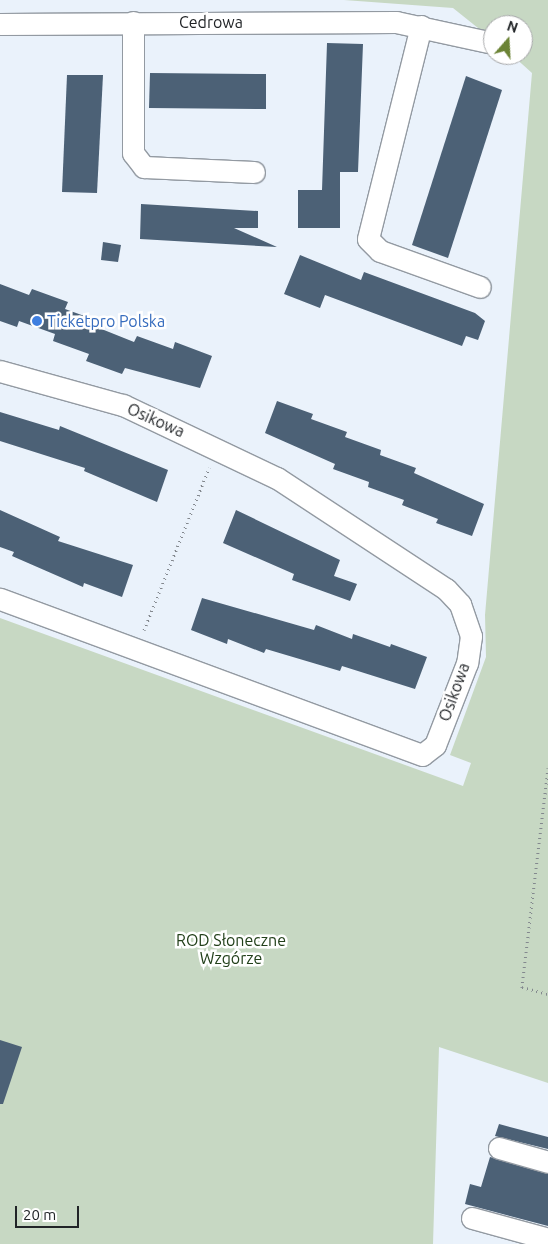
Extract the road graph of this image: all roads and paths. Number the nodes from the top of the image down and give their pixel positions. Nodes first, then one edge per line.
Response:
1 (133, 22) junction
2 (0, 24) edge
3 (422, 26) junction
4 (483, 41) edge
5 (254, 172) dead end
6 (480, 286) dead end
7 (0, 371) edge
8 (217, 447) junction
9 (0, 599) edge
10 (136, 650) junction
11 (548, 768) edge
12 (548, 994) edge
13 (499, 1148) dead end
14 (548, 1162) edge
15 (472, 1218) dead end
16 (548, 1239) edge

1 - 2 street, Cedrowa
1 - 3 street, Cedrowa
1 - 5 street
3 - 4 street, Cedrowa
3 - 6 street
7 - 8 street, Osikowa
8 - 10 path
8 - 10 street, Osikowa
9 - 10 street, Osikowa
11 - 12 path
13 - 14 street
15 - 16 street

